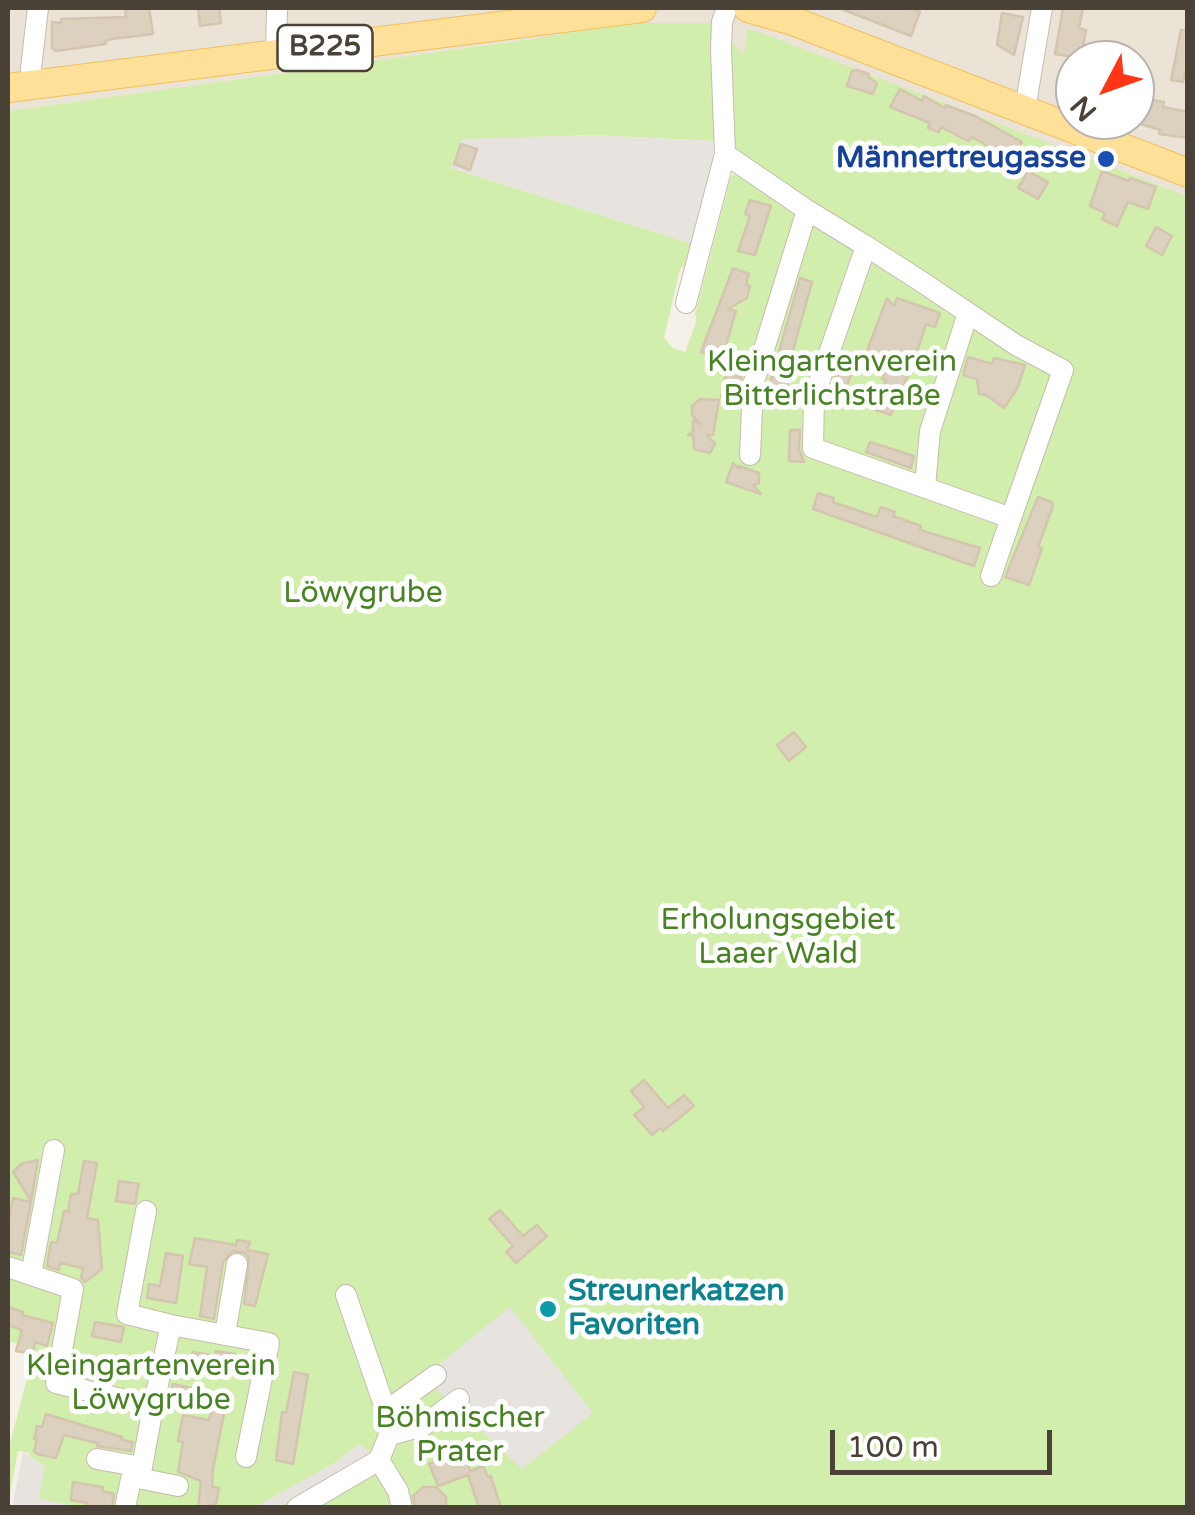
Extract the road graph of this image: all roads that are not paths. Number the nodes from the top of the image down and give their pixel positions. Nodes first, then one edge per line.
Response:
1 (38, 8) edge
2 (277, 8) edge
3 (642, 8) edge
4 (726, 8) edge
5 (748, 8) edge
6 (1042, 8) edge
7 (500, 15) edge
8 (276, 55) junction
9 (20, 86) edge
10 (1024, 109) junction
11 (725, 154) junction
12 (1188, 174) edge
13 (807, 210) junction
14 (866, 246) junction
15 (686, 302) dead end
16 (968, 313) junction
17 (750, 455) dead end
18 (925, 487) junction
19 (1012, 518) junction
20 (992, 576) dead end
21 (54, 1150) dead end
22 (146, 1211) dead end
23 (237, 1264) dead end
24 (9, 1271) edge
25 (32, 1275) junction
26 (346, 1295) dead end
27 (171, 1325) junction
28 (225, 1334) junction
29 (436, 1375) dead end
30 (459, 1399) dead end
31 (153, 1407) junction
32 (386, 1411) junction
33 (389, 1435) junction
34 (246, 1457) dead end
35 (96, 1460) dead end
36 (379, 1460) junction
37 (137, 1472) junction
38 (178, 1486) dead end
39 (124, 1508) edge
40 (297, 1508) edge
41 (402, 1508) edge

1 - 9 street
2 - 8 street
3 - 7 main road, B225
4 - 11 street
5 - 10 main road
6 - 10 street
7 - 8 main road, B225
8 - 9 main road, B225
10 - 12 main road
11 - 13 street
11 - 15 street
13 - 14 street
13 - 17 street
14 - 16 street
14 - 18 street
16 - 18 street
16 - 19 street
18 - 19 street
19 - 20 street
21 - 25 street
22 - 27 street
23 - 28 street
24 - 25 street
25 - 31 street
26 - 32 street
27 - 28 street
27 - 31 street
28 - 34 street
29 - 32 street
30 - 33 street
31 - 37 street
32 - 33 street
33 - 36 street
35 - 37 street
36 - 40 street
36 - 41 street
37 - 38 street
37 - 39 street

